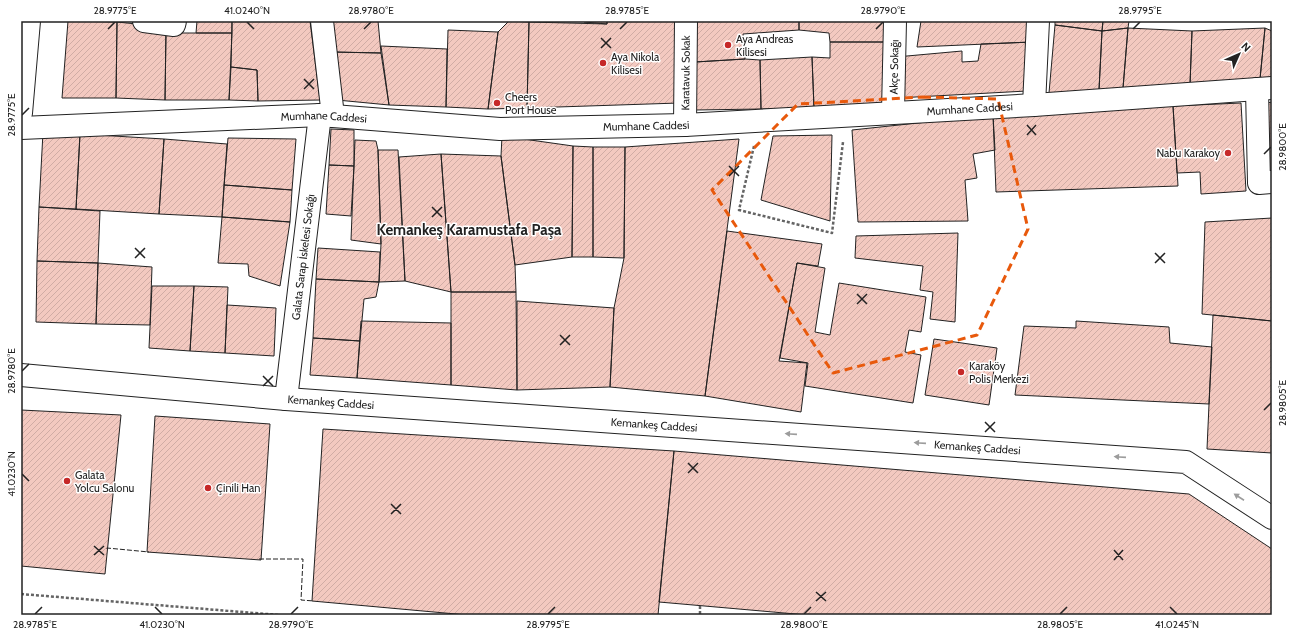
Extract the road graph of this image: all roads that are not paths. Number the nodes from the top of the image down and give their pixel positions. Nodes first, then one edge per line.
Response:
1 (29, 21) edge
2 (144, 21) edge
3 (175, 21) edge
4 (322, 21) edge
5 (686, 21) edge
6 (895, 21) edge
7 (1038, 21) edge
8 (1265, 89) edge
9 (1034, 105) junction
10 (892, 112) junction
11 (21, 113) edge
12 (327, 115) junction
13 (685, 125) junction
14 (21, 128) edge
15 (1272, 182) edge
16 (21, 375) edge
17 (286, 399) junction
18 (1272, 518) edge

1 - 11 street
2 - 3 street
4 - 12 street, Galata Sarap İskelesi Sokağı
5 - 13 street, Karatavuk Sokak
6 - 10 street, Akçe Sokağı
7 - 9 street
8 - 9 street, Mumhane Caddesi
8 - 15 street
9 - 10 street, Mumhane Caddesi
10 - 13 street, Mumhane Caddesi
12 - 13 street, Mumhane Caddesi
12 - 14 street, Mumhane Caddesi
12 - 17 street, Galata Sarap İskelesi Sokağı
16 - 17 street, Kemankeş Caddesi
18 -> 17 street, Kemankeş Caddesi

